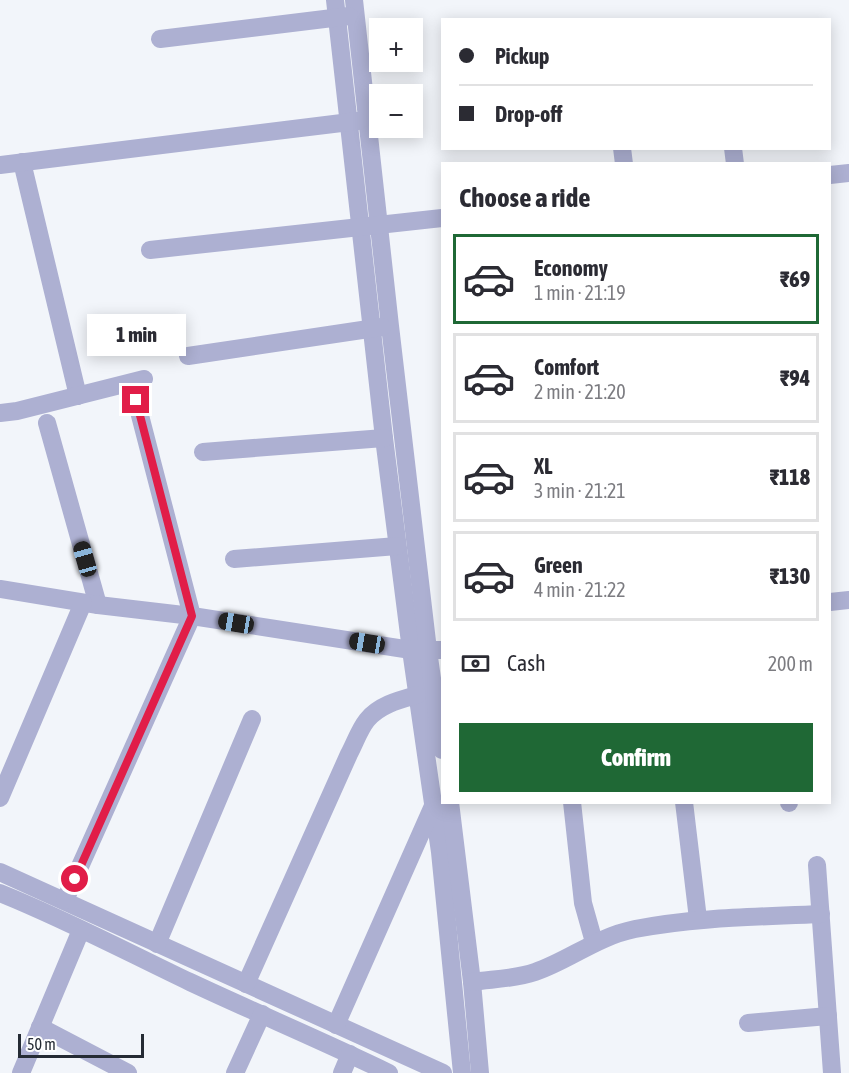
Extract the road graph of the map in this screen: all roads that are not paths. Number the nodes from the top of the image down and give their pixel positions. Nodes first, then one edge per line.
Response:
1 (345, 8) edge
2 (160, 39) dead end
3 (358, 121) junction
4 (22, 162) junction
5 (0, 165) edge
6 (849, 173) edge
7 (831, 175) edge
8 (441, 218) edge
9 (379, 225) junction
10 (360, 227) junction
11 (150, 250) dead end
12 (390, 326) junction
13 (371, 328) junction
14 (188, 357) dead end
15 (144, 379) dead end
16 (78, 396) junction
17 (136, 400) dead end
18 (0, 413) edge
19 (47, 423) dead end
20 (384, 438) junction
21 (204, 452) dead end
22 (397, 546) junction
23 (234, 559) dead end
24 (2, 584) edge
25 (849, 600) edge
26 (831, 602) edge
27 (91, 604) junction
28 (192, 616) junction
29 (427, 650) edge
30 (417, 694) junction
31 (252, 719) dead end
32 (441, 743) edge
33 (441, 784) edge
34 (0, 798) edge
35 (446, 804) edge
36 (446, 804) edge
37 (446, 804) edge
38 (572, 804) edge
39 (684, 804) edge
40 (817, 865) dead end
41 (0, 872) edge
42 (0, 893) edge
43 (65, 900) junction
44 (821, 914) junction
45 (698, 919) junction
46 (81, 930) junction
47 (594, 942) junction
48 (157, 944) junction
49 (472, 982) junction
50 (246, 984) junction
51 (262, 1014) junction
52 (828, 1016) junction
53 (748, 1023) dead end
54 (336, 1024) junction
55 (40, 1027) junction
56 (350, 1054) junction
57 (21, 1073) edge
58 (128, 1073) edge
59 (235, 1073) edge
60 (342, 1073) edge
61 (389, 1073) edge
62 (443, 1073) edge
63 (462, 1073) edge
64 (480, 1073) edge
65 (832, 1073) edge

1 - 2 street
1 - 3 street
3 - 4 street
3 - 9 street
3 - 10 street
4 - 5 street
4 - 16 street
6 - 7 street
8 - 9 street
9 - 10 street
9 - 12 street
10 - 11 street
10 - 13 street
12 - 13 street
12 - 29 street
13 - 14 street
13 - 20 street
15 - 16 street
16 - 18 street
17 - 28 street
19 - 27 street
20 - 21 street
20 - 22 street
22 - 23 street
22 - 29 street
24 - 27 street
25 - 26 street
27 - 28 street
27 - 34 street
28 - 29 street
28 - 43 street
29 - 30 street
29 - 32 street
30 - 33 street
30 - 50 street
31 - 48 street
35 - 49 street
36 - 54 street
37 - 63 street
38 - 47 street
39 - 45 street
40 - 44 street
41 - 43 street
42 - 46 street
43 - 48 street
44 - 45 street
44 - 52 street
45 - 47 street
46 - 51 street
46 - 55 street
47 - 49 street
48 - 50 street
49 - 64 street
50 - 54 street
51 - 56 street
51 - 59 street
52 - 53 street
52 - 65 street
54 - 62 street
55 - 57 street
55 - 58 street
56 - 60 street
56 - 61 street

